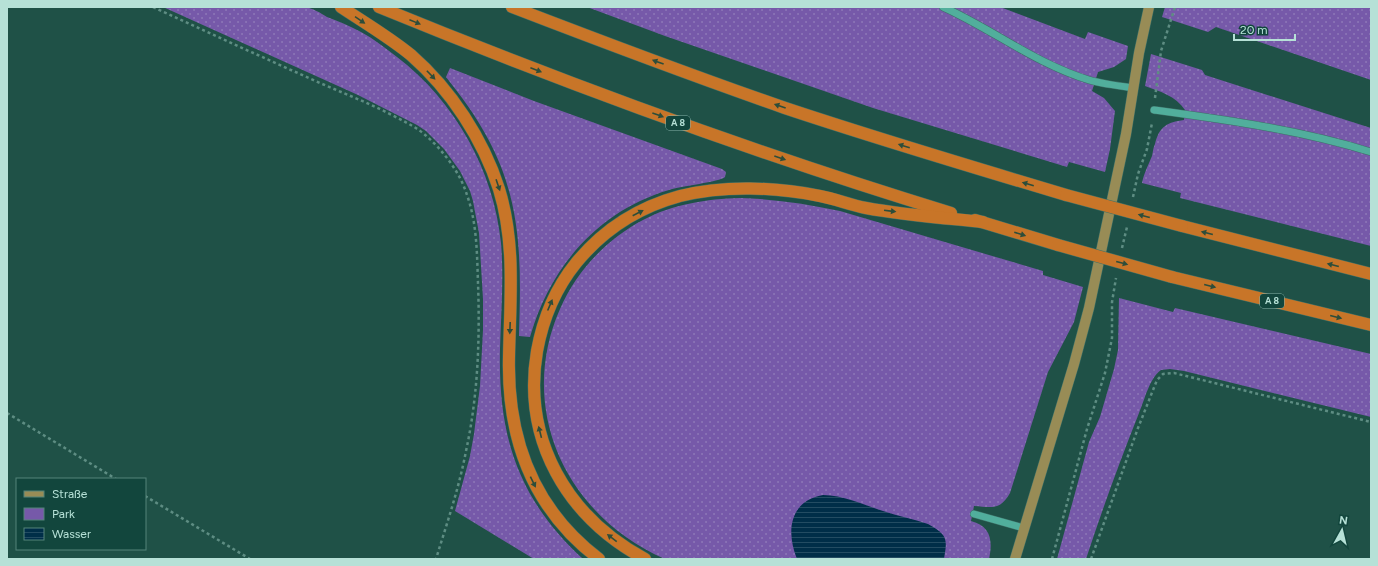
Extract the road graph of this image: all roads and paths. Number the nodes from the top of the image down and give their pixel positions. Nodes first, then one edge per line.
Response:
1 (153, 7) edge
2 (341, 7) edge
3 (379, 7) edge
4 (512, 7) edge
5 (942, 7) edge
6 (1149, 7) edge
7 (1175, 7) edge
8 (1134, 88) junction
9 (1154, 110) junction
10 (1371, 152) edge
11 (1132, 201) dead end
12 (983, 222) junction
13 (1127, 223) dead end
14 (1121, 253) dead end
15 (1371, 274) edge
16 (1117, 275) dead end
17 (1371, 325) edge
18 (7, 413) edge
19 (1371, 422) edge
20 (114, 478) edge
21 (146, 497) edge
22 (974, 514) dead end
23 (1024, 528) junction
24 (250, 559) edge
25 (436, 559) edge
26 (599, 559) edge
27 (645, 559) edge
28 (1015, 559) edge
29 (1052, 559) edge
30 (1091, 559) edge

1 - 25 path
2 -> 26 highway
3 -> 12 highway, A 8
15 -> 4 highway, bridge
5 - 8 lane
6 - 8 main road
7 - 9 path
8 - 23 main road
9 - 10 lane
9 - 11 path
12 -> 17 highway, A 8, bridge
27 -> 12 highway
13 - 14 path
16 - 29 path
18 - 20 path
19 - 30 path
21 - 24 path
22 - 23 lane
23 - 28 main road

